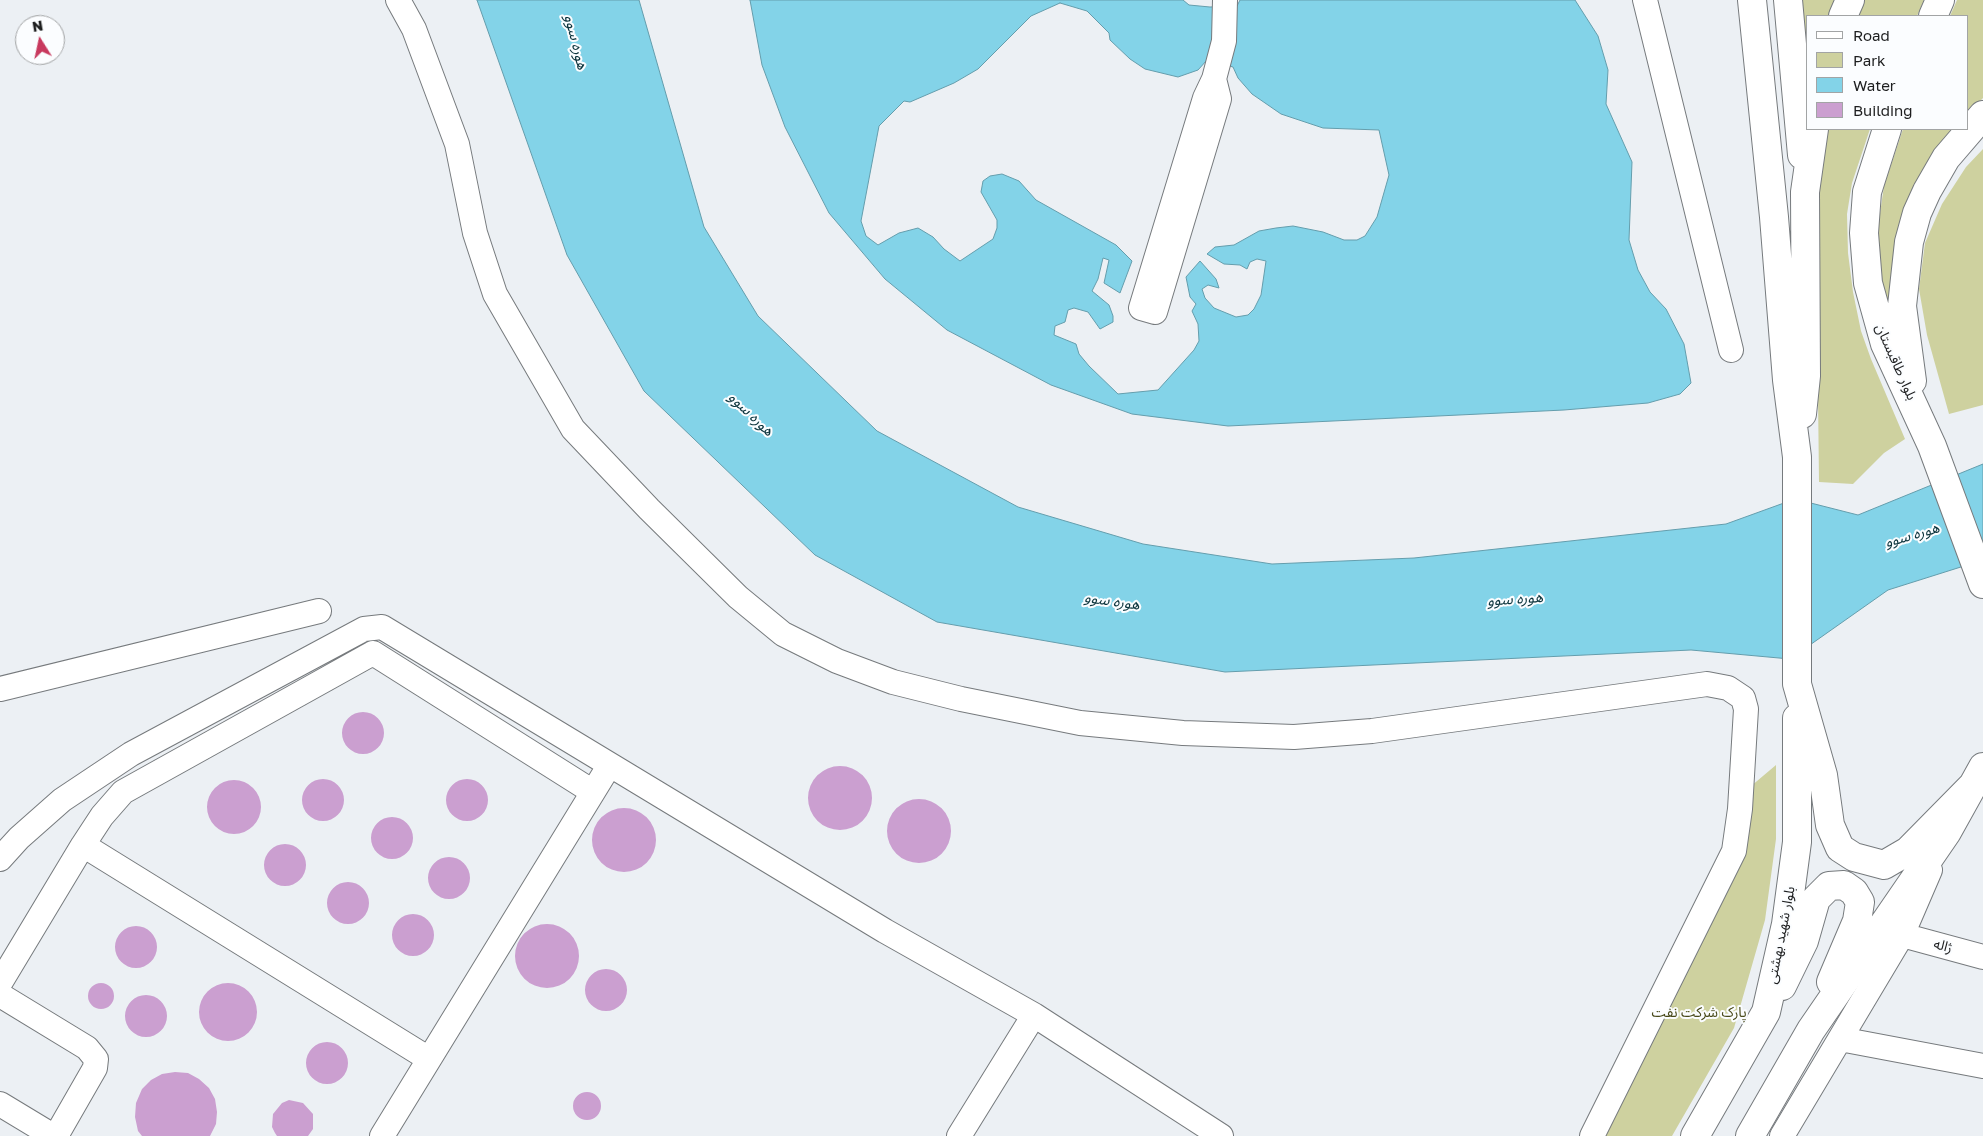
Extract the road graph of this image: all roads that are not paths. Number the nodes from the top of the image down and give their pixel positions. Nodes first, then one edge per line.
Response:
1 (398, 0) edge
2 (1226, 0) edge
3 (1645, 0) edge
4 (1752, 0) edge
5 (1788, 0) edge
6 (1850, 0) edge
7 (1940, 0) edge
8 (1843, 15) edge
9 (1933, 15) edge
10 (1214, 79) junction
11 (1983, 115) edge
12 (1814, 130) edge
13 (1887, 130) edge
14 (1805, 192) junction
15 (1731, 350) dead end
16 (1916, 408) junction
17 (1797, 457) junction
18 (1983, 584) edge
19 (319, 611) dead end
20 (372, 628) junction
21 (373, 653) junction
22 (1797, 684) junction
23 (0, 689) edge
24 (609, 766) junction
25 (1978, 776) edge
26 (593, 792) junction
27 (1947, 832) junction
28 (83, 845) junction
29 (0, 859) edge
30 (1902, 934) junction
31 (1983, 957) edge
32 (0, 983) edge
33 (0, 995) edge
34 (1766, 1012) junction
35 (1034, 1015) junction
36 (1811, 1030) junction
37 (1840, 1039) junction
38 (429, 1059) junction
39 (1983, 1066) edge
40 (0, 1104) edge
41 (55, 1136) edge
42 (382, 1136) edge
43 (960, 1136) edge
44 (1221, 1136) edge
45 (1592, 1136) edge
46 (1695, 1136) edge
47 (1750, 1136) edge
48 (1782, 1136) edge

1 - 45 street
2 - 10 street
3 - 15 street
4 - 17 main road
5 - 14 main road
6 - 8 main road
7 - 9 main road
10 - 10 street
11 - 16 main road
12 - 14 main road
13 - 16 main road, بلوار طاقبستان
14 - 17 main road
16 - 18 main road, بلوار طاقبستان
17 - 22 main road, بلوار شهید بهشتی
19 - 23 street
20 - 21 street
20 - 24 street
20 - 29 street
21 - 26 street
21 - 28 street
22 - 25 main road
22 - 34 main road, بلوار شهید بهشتی
24 - 26 street
24 - 35 street
25 - 27 main road
26 - 38 street
27 - 30 street
27 - 36 main road
28 - 32 street
28 - 38 street
30 - 31 street, ژاله
30 - 37 street
33 - 41 street
34 - 36 main road
34 - 46 main road, بلوار شهید بهشتی
35 - 43 street
35 - 44 street
36 - 47 main road
37 - 39 street
37 - 48 street
38 - 42 street
40 - 41 street

